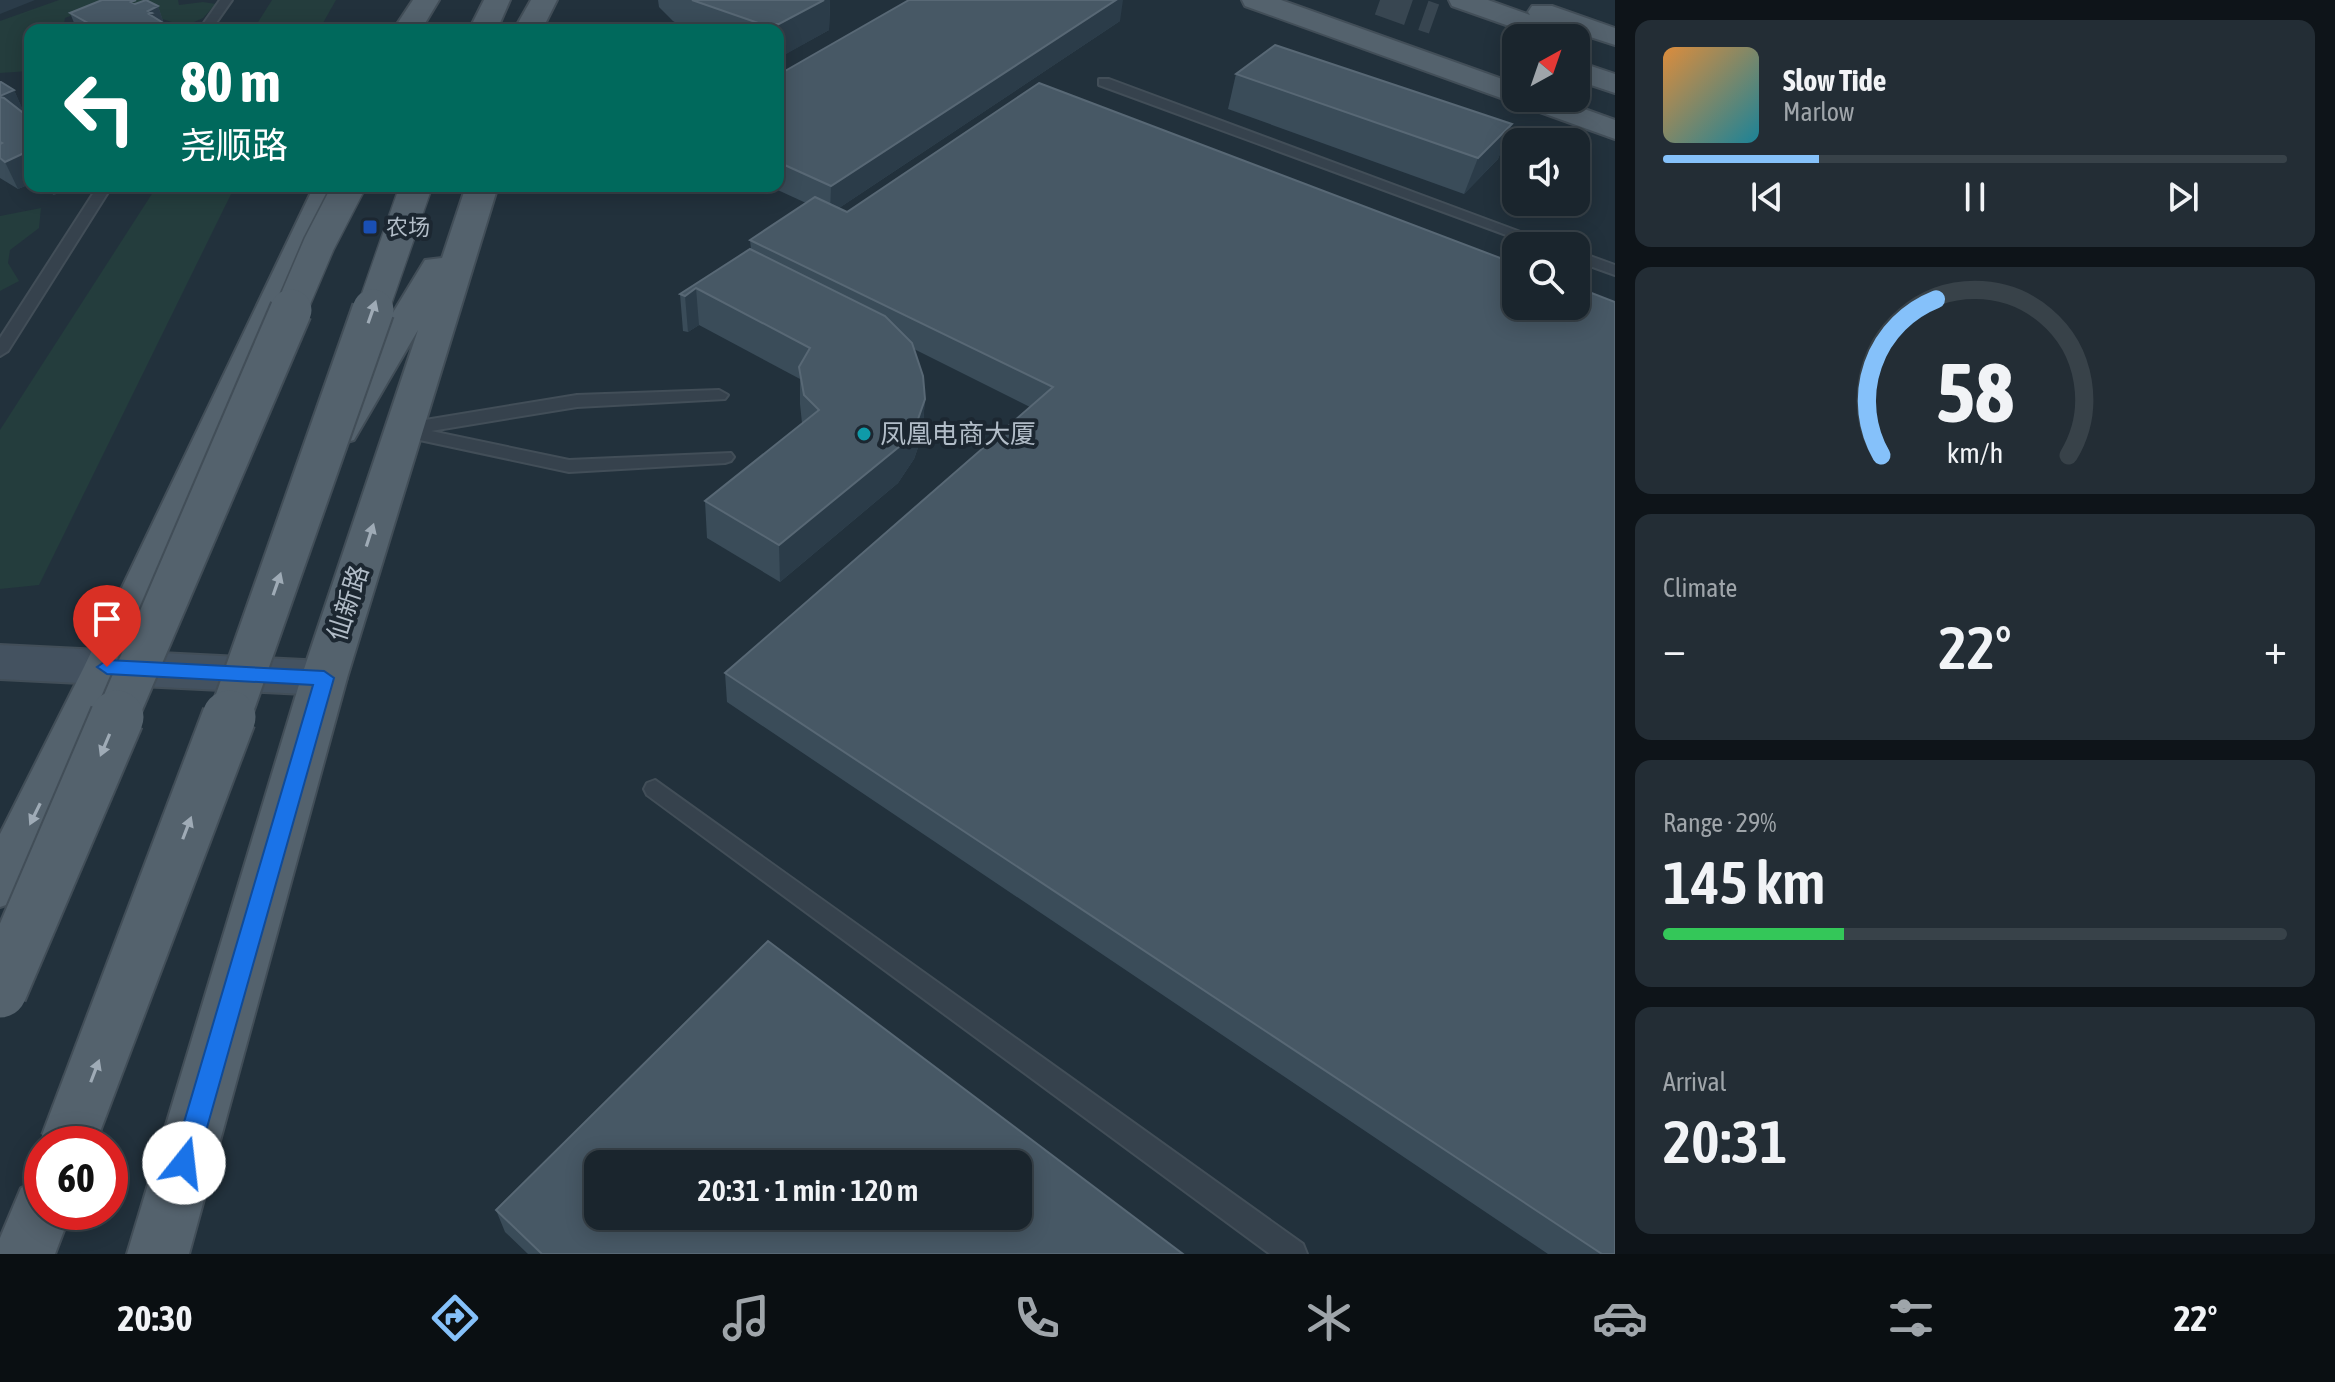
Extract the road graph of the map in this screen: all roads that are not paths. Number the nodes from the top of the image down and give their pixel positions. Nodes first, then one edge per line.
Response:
1 (226, 0) edge
2 (399, 0) edge
3 (426, 0) edge
4 (445, 0) edge
5 (497, 0) edge
6 (544, 0) edge
7 (560, 0) edge
8 (1255, 0) edge
9 (1309, 0) edge
10 (1462, 0) tunnel mouth
11 (1509, 0) edge
12 (209, 24) edge
13 (387, 24) edge
14 (411, 24) edge
15 (431, 24) edge
16 (486, 24) edge
17 (531, 24) edge
18 (547, 24) edge
19 (1530, 24) edge
20 (1615, 37) edge
21 (1590, 45) edge
22 (1471, 49) tunnel mouth
23 (1615, 54) edge
24 (1502, 61) edge
25 (1502, 71) edge
26 (1590, 75) edge
27 (1104, 82) dead end
28 (1615, 84) edge
29 (1502, 89) edge
30 (1590, 93) edge
31 (1615, 102) edge
32 (1590, 103) edge
33 (1565, 112) edge
34 (1615, 112) edge
35 (1615, 130) edge
36 (101, 192) edge
37 (327, 192) edge
38 (329, 192) edge
39 (346, 192) edge
40 (414, 192) edge
41 (466, 192) edge
42 (480, 192) edge
43 (1512, 232) edge
44 (319, 244) junction
45 (1590, 261) edge
46 (1615, 270) edge
47 (0, 351) edge
48 (719, 395) dead end
49 (725, 457) dead end
50 (318, 468) junction
51 (0, 662) edge
52 (107, 667) junction
53 (324, 678) junction
54 (655, 789) dead end
55 (0, 885) edge
56 (0, 991) edge
57 (74, 1126) edge
58 (34, 1230) edge
59 (24, 1254) edge
60 (158, 1254) edge
61 (1293, 1254) edge

1 - 12 lane
2 - 13 main road
3 - 14 main road
4 - 15 main road
5 - 16 main road
6 - 17 main road
7 - 18 main road
8 - 29 main road
9 - 25 main road
10 - 19 main road
11 - 20 main road
21 - 23 main road
22 - 24 main road
26 - 28 main road
27 - 43 lane
30 - 31 main road
32 - 34 main road
33 - 35 main road
36 - 47 lane
37 - 52 main road
38 - 44 main road, bridge
39 - 44 main road, bridge
50 -> 40 main road, bridge
41 - 50 main road, bridge
53 -> 42 main road, 仙新路
44 -> 56 main road, bridge
45 - 46 lane
48 - 49 lane
57 -> 50 main road, bridge
51 - 52 main road
52 - 53 main road
52 -> 55 main road
53 - 60 main road, 仙新路
54 - 61 lane
58 - 59 main road

